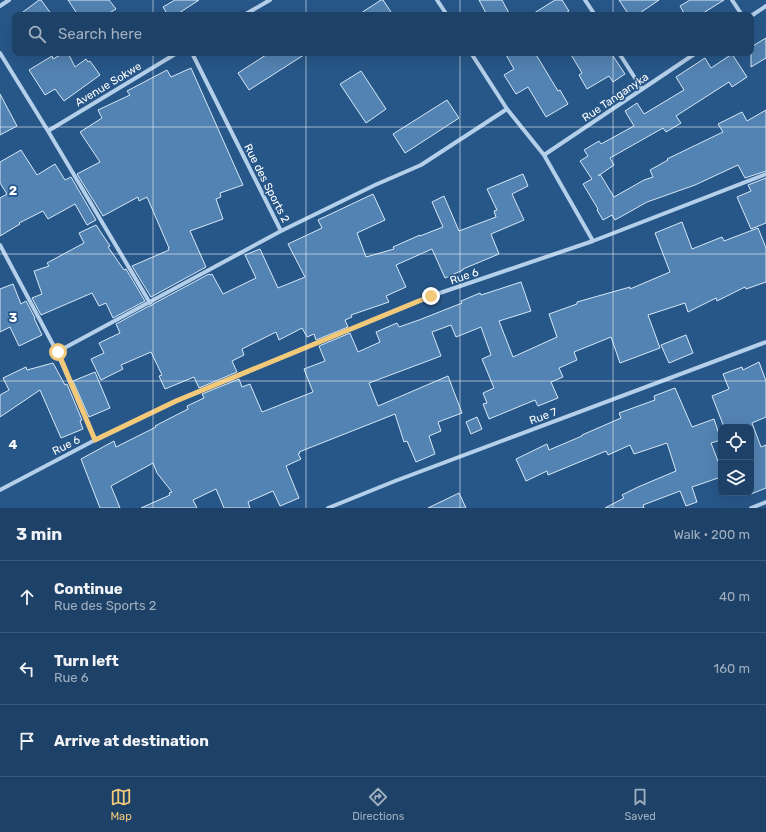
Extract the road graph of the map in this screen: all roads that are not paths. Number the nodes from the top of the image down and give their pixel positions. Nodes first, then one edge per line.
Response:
1 (9, 0) edge
2 (270, 0) edge
3 (437, 0) edge
4 (585, 0) edge
5 (732, 0) edge
6 (0, 6) edge
7 (766, 6) edge
8 (249, 12) edge
9 (445, 12) edge
10 (592, 12) edge
11 (740, 12) edge
12 (754, 14) edge
13 (0, 53) edge
14 (172, 56) edge
15 (194, 56) edge
16 (473, 56) edge
17 (621, 56) edge
18 (692, 56) edge
19 (642, 89) junction
20 (506, 109) junction
21 (48, 131) junction
22 (544, 155) junction
23 (766, 174) edge
24 (281, 231) junction
25 (593, 241) junction
26 (0, 245) edge
27 (150, 303) junction
28 (766, 342) edge
29 (58, 352) junction
30 (95, 440) junction
31 (0, 490) edge
32 (766, 502) edge
33 (328, 508) edge
34 (751, 508) edge

1 - 6 street
2 - 8 street
3 - 9 street
4 - 10 street
5 - 11 street
7 - 12 street
13 - 21 street
14 - 21 street, Avenue Sokwe
15 - 24 street, Rue des Sports 2
16 - 20 street
17 - 19 street
18 - 19 street, Rue Tanganyka
19 - 22 street, Rue Tanganyka
20 - 22 street
20 - 24 street
21 - 27 street
22 - 25 street
23 - 25 street, Rue 6
24 - 27 street, Rue des Sports 2
25 - 30 street, Rue 6
26 - 29 street
27 - 29 street, Rue des Sports 2
28 - 33 street, Rue 7
29 - 30 street
30 - 31 street, Rue 6
32 - 34 street

